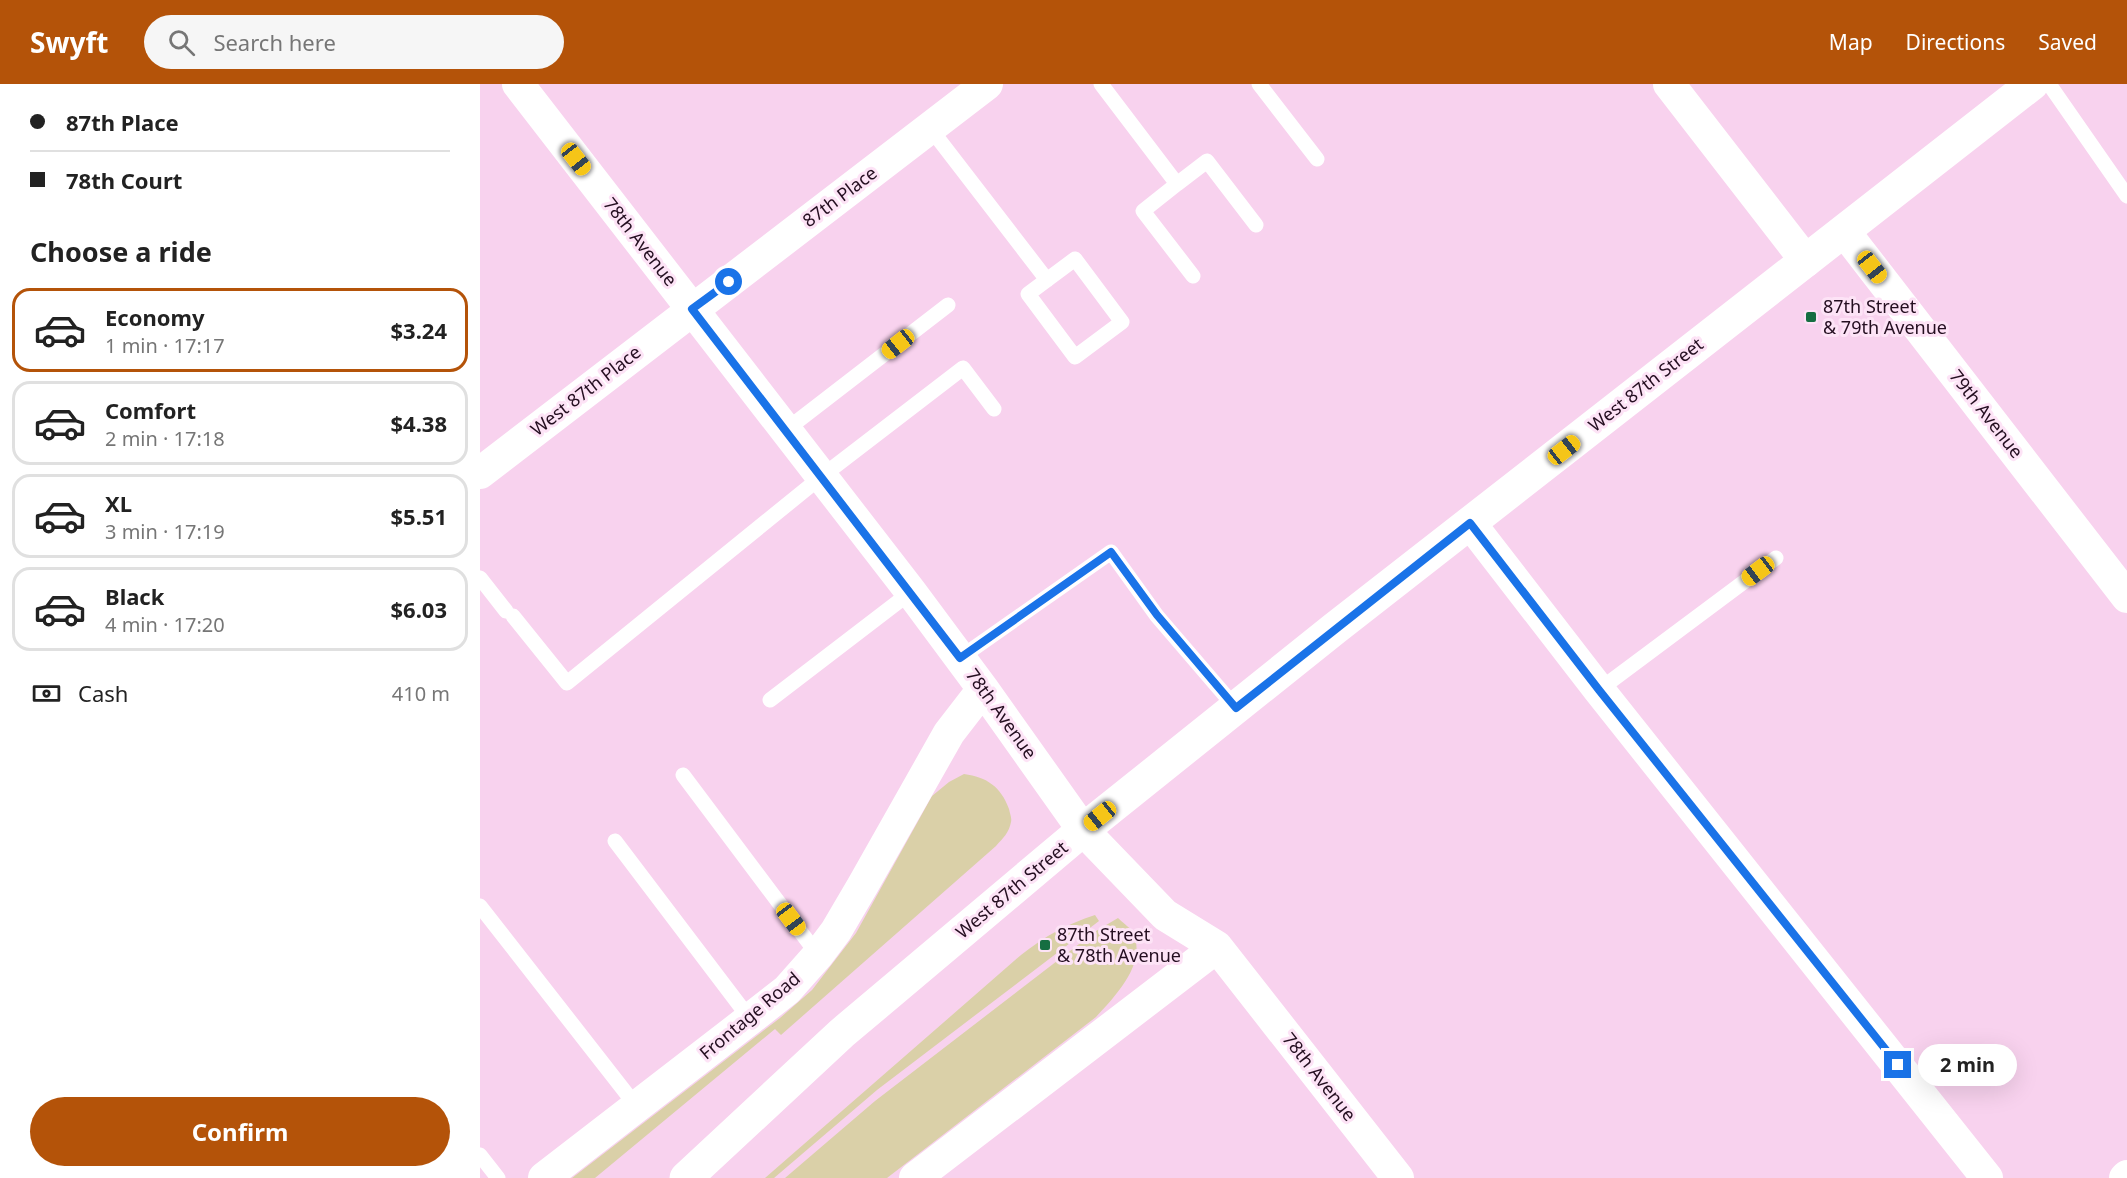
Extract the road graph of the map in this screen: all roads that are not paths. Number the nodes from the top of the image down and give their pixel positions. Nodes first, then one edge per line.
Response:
1 (518, 84) edge
2 (987, 84) edge
3 (1101, 84) edge
4 (1259, 84) edge
5 (1669, 84) edge
6 (2032, 84) edge
7 (2049, 84) edge
8 (930, 128) junction
9 (1317, 159) dead end
10 (1177, 184) junction
11 (2127, 196) edge
12 (1256, 225) dead end
13 (1844, 231) junction
14 (1806, 261) junction
15 (1192, 276) dead end
16 (1047, 280) junction
17 (948, 305) dead end
18 (692, 309) junction
19 (994, 409) dead end
20 (786, 430) junction
21 (483, 466) edge
22 (821, 477) junction
23 (1470, 523) junction
24 (1776, 558) dead end
25 (480, 578) edge
26 (911, 592) junction
27 (2127, 597) edge
28 (960, 658) junction
29 (983, 689) junction
30 (1599, 690) junction
31 (770, 700) dead end
32 (1236, 708) junction
33 (683, 774) dead end
34 (1083, 830) junction
35 (615, 841) dead end
36 (480, 906) edge
37 (1217, 947) junction
38 (818, 956) junction
39 (750, 1019) junction
40 (637, 1107) junction
41 (480, 1155) edge
42 (498, 1178) edge
43 (544, 1178) edge
44 (687, 1178) edge
45 (915, 1178) edge
46 (1398, 1178) edge
47 (1987, 1178) edge

1 - 18 street, 78th Avenue
2 - 8 street, 87th Place
3 - 10 lane
4 - 9 lane
5 - 14 street
6 - 13 main road, West 87th Street
7 - 11 lane
8 - 16 lane
8 - 18 street, 87th Place
10 - 12 lane
10 - 15 lane
13 - 14 main road, West 87th Street
13 - 27 street, 79th Avenue
14 - 23 main road, West 87th Street
16 - 16 lane
17 - 20 lane
18 - 20 street, 78th Avenue
18 - 21 street, West 87th Place
19 - 22 lane
20 - 22 street, 78th Avenue
22 - 25 lane
22 - 26 street, 78th Avenue
23 - 30 street
23 - 32 main road, West 87th Street
24 - 30 lane
26 - 28 street, 78th Avenue
26 - 31 lane
28 - 29 street, 78th Avenue
28 - 32 lane
29 - 34 street, 78th Avenue
29 - 38 street, Frontage Road
30 - 47 street
32 - 34 main road, West 87th Street
33 - 38 lane
34 - 37 street, 78th Avenue
34 - 44 main road, West 87th Street
35 - 39 lane
36 - 40 lane
37 - 45 street
37 - 46 street, 78th Avenue
38 - 39 street, Frontage Road
39 - 40 street, Frontage Road
40 - 43 street, Frontage Road
41 - 42 lane

